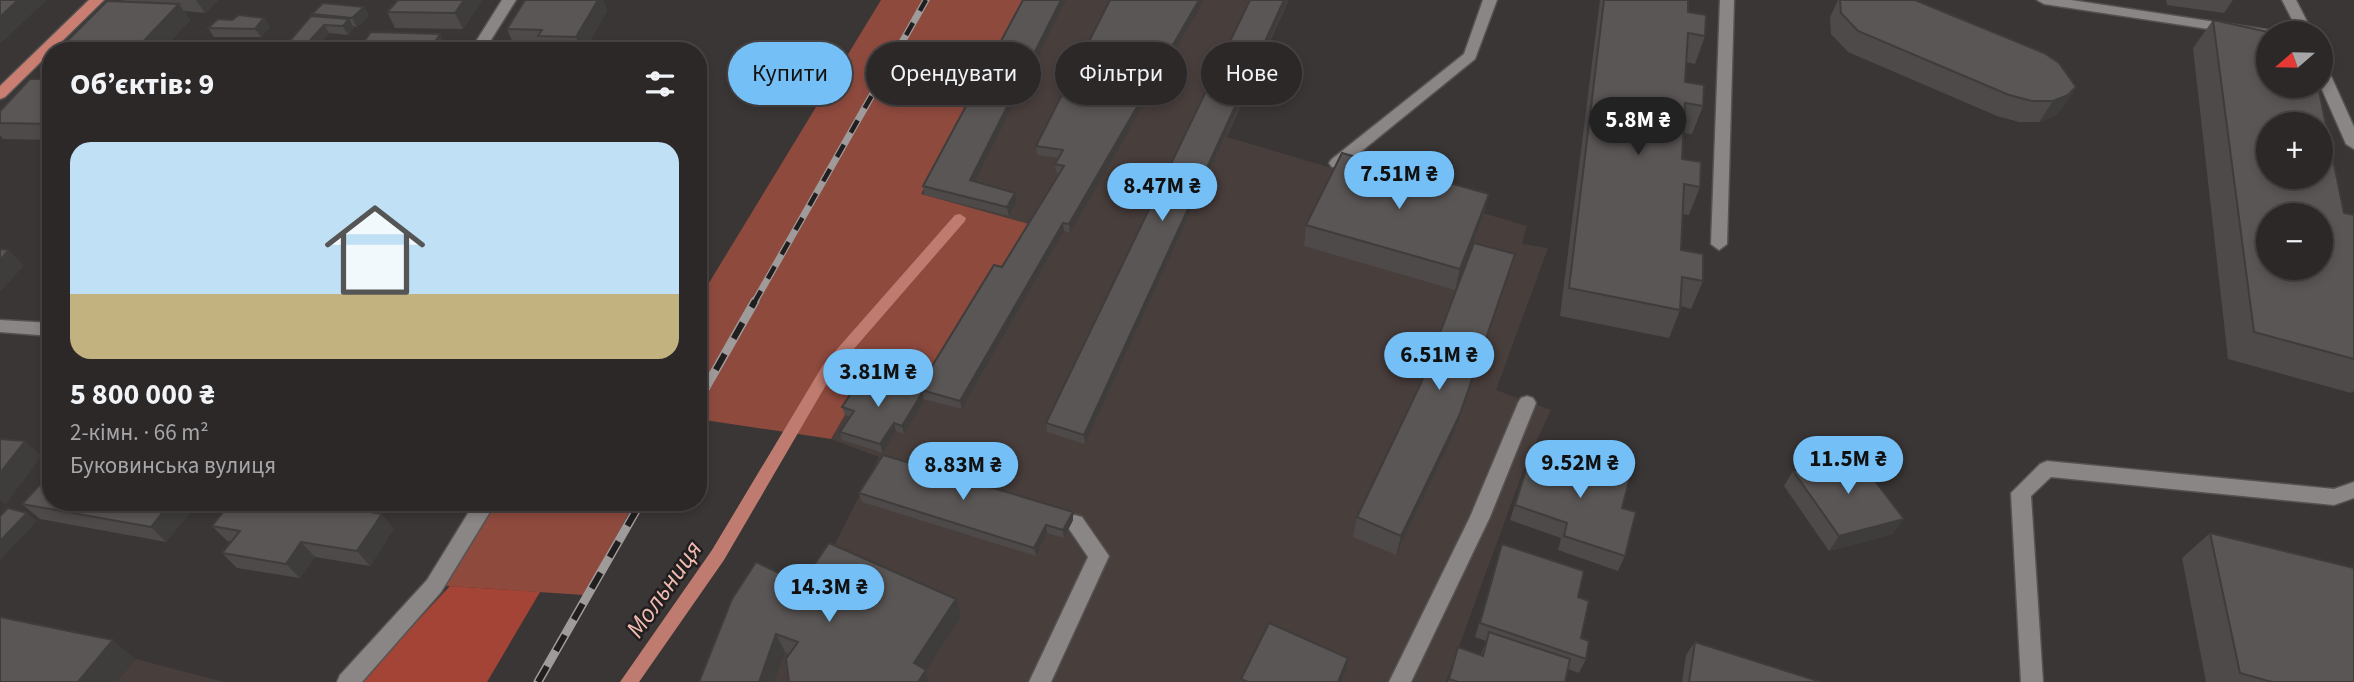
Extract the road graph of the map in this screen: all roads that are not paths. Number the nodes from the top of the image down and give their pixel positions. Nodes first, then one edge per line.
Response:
1 (97, 0) edge
2 (509, 0) edge
3 (1490, 0) edge
4 (1727, 0) edge
5 (2044, 0) edge
6 (2290, 0) edge
7 (2300, 21) edge
8 (2256, 32) edge
9 (54, 42) edge
10 (483, 42) edge
11 (42, 53) edge
12 (0, 94) edge
13 (2333, 96) edge
14 (2354, 144) edge
15 (1336, 163) edge
16 (1719, 244) dead end
17 (0, 326) edge
18 (42, 329) edge
19 (1527, 403) dead end
20 (2354, 489) edge
21 (480, 511) edge
22 (1075, 523) edge
23 (348, 682) edge
24 (1040, 682) edge
25 (1400, 682) edge
26 (2032, 682) edge

1 - 9 main road
2 - 10 street
3 - 15 street
4 - 16 street
5 - 8 street
6 - 7 street
11 - 12 main road
13 - 14 street
17 - 18 street
19 - 25 street
20 - 26 street
21 - 23 street
22 - 24 street

